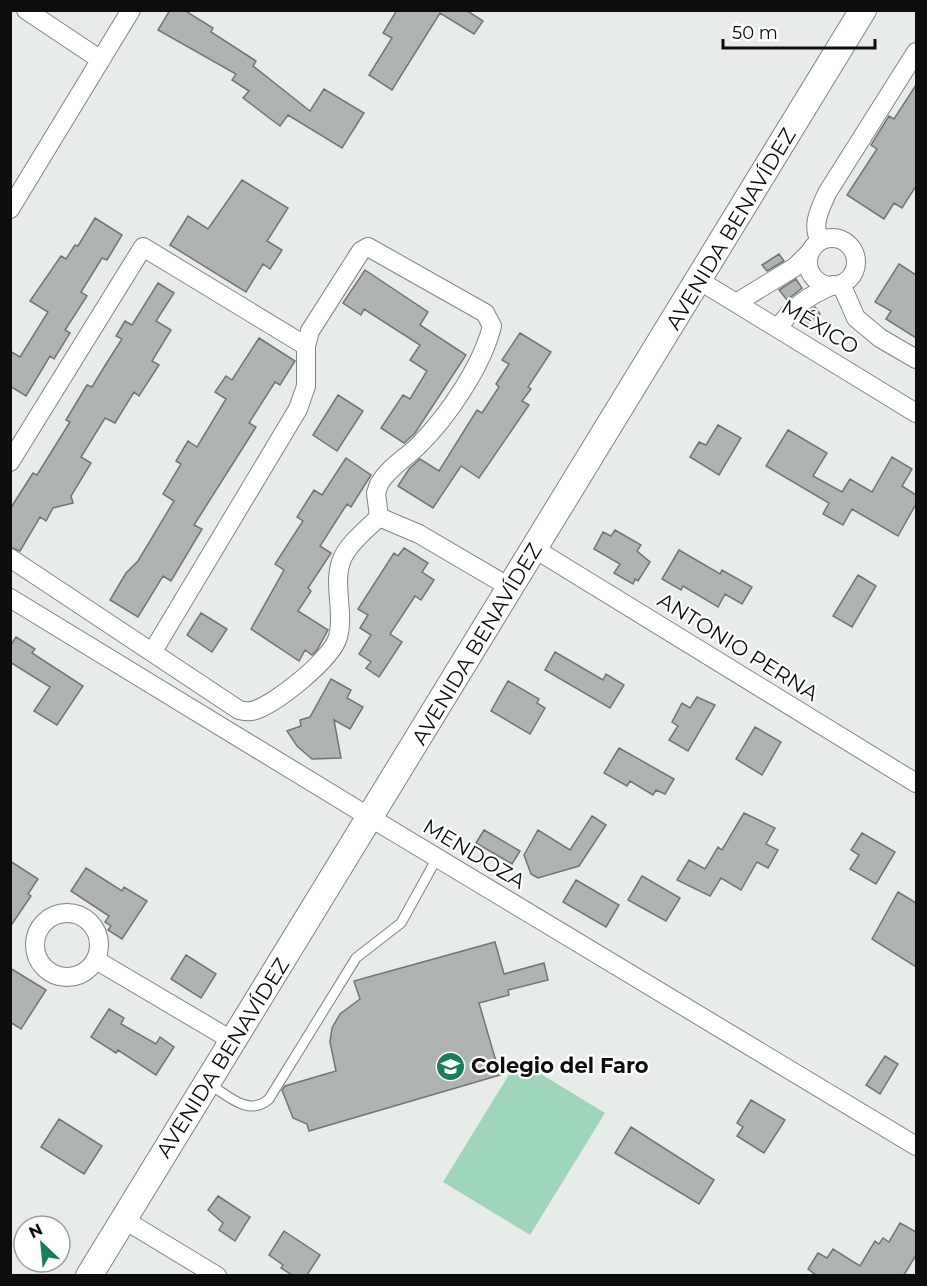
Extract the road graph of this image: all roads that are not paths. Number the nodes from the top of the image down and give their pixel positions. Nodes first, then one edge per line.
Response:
1 (26, 10) edge
2 (131, 10) edge
3 (863, 10) edge
4 (916, 52) edge
5 (101, 60) junction
6 (10, 208) edge
7 (815, 247) junction
8 (700, 281) junction
9 (837, 285) junction
10 (736, 303) junction
11 (779, 328) junction
12 (306, 346) junction
13 (916, 359) edge
14 (916, 413) edge
15 (10, 462) edge
16 (379, 517) junction
17 (535, 549) junction
18 (10, 558) edge
19 (512, 588) junction
20 (10, 598) edge
21 (153, 651) junction
22 (916, 783) edge
23 (371, 818) junction
24 (437, 858) junction
25 (96, 960) dead end
26 (234, 1041) junction
27 (207, 1083) junction
28 (916, 1146) edge
29 (123, 1219) junction
30 (89, 1275) edge
31 (217, 1275) edge

1 - 5 street
2 - 5 street
3 - 8 main road, AVENIDA BENAVÍDEZ
4 - 7 street
5 - 6 street
7 - 9 street
7 - 9 street
7 - 10 street
8 - 10 street, MÉXICO
8 - 17 main road, AVENIDA BENAVÍDEZ
9 - 11 street
9 - 13 street
10 - 11 street, MÉXICO
11 - 14 street, MÉXICO
12 - 15 street
12 - 16 street
12 - 21 street
16 - 19 street
16 - 21 street
17 - 19 main road, AVENIDA BENAVÍDEZ
17 - 22 street, ANTONIO PERNA
18 - 21 street
19 - 23 main road, AVENIDA BENAVÍDEZ
20 - 23 street, MENDOZA
23 - 24 street, MENDOZA
23 - 26 main road, AVENIDA BENAVÍDEZ
24 - 27 lane
24 - 28 street, MENDOZA
25 - 26 street
26 - 27 main road, AVENIDA BENAVÍDEZ
27 - 29 main road, AVENIDA BENAVÍDEZ
29 - 30 main road, AVENIDA BENAVÍDEZ
29 - 31 street

